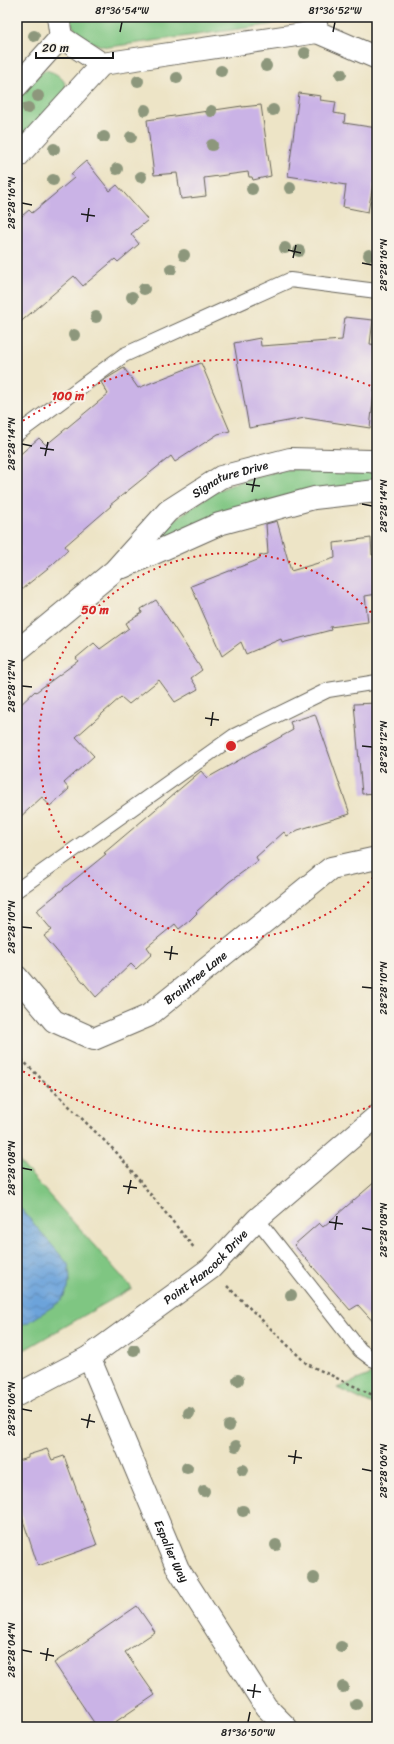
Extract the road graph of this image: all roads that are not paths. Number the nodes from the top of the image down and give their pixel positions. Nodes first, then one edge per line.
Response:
1 (316, 24) edge
2 (59, 27) edge
3 (377, 58) edge
4 (102, 64) junction
5 (17, 85) edge
6 (17, 157) edge
7 (377, 291) edge
8 (17, 434) edge
9 (377, 462) edge
10 (377, 491) edge
11 (114, 571) junction
12 (17, 651) edge
13 (377, 682) edge
14 (377, 858) edge
15 (17, 890) edge
16 (17, 977) edge
17 (377, 1116) edge
18 (257, 1219) junction
19 (90, 1357) junction
20 (377, 1361) edge
21 (17, 1395) edge
22 (286, 1727) edge

1 - 3 street
1 - 4 street
2 - 4 street
2 - 5 street
4 - 6 street
7 - 8 lane
9 - 11 street, Signature Drive
10 - 11 street, Signature Drive
11 - 12 street, Signature Drive
13 - 15 lane
14 - 16 street, Braintree Lane
17 - 18 street, Point Hancock Drive
18 - 19 street, Point Hancock Drive
18 - 20 lane
19 - 21 street, Point Hancock Drive
19 - 22 street, Espalier Way

